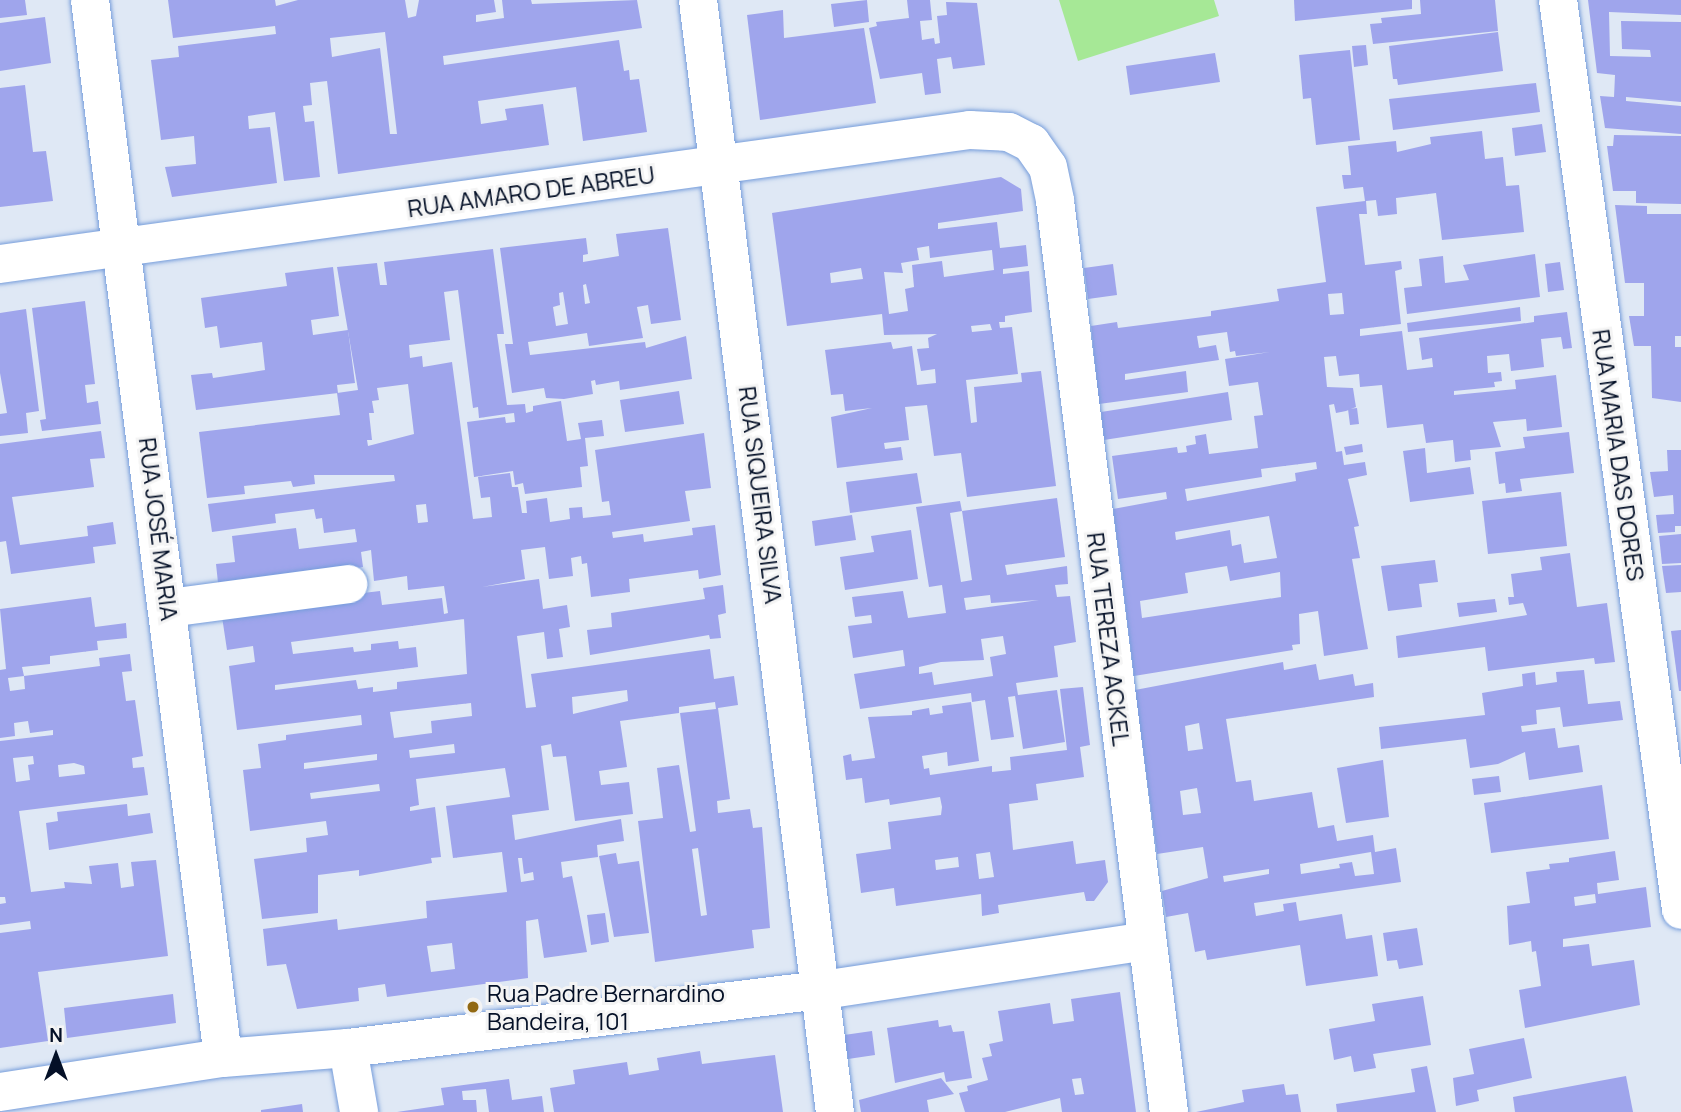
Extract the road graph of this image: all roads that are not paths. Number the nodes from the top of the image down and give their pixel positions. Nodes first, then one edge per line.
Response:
1 (90, 0) edge
2 (698, 0) edge
3 (1558, 0) edge
4 (719, 165) junction
5 (1048, 167) joint
6 (124, 247) junction
7 (0, 264) edge
8 (348, 584) dead end
9 (169, 608) junction
10 (1681, 909) edge
11 (1146, 941) junction
12 (823, 990) junction
13 (348, 1048) junction
14 (223, 1058) junction
15 (0, 1092) edge
16 (359, 1112) edge
17 (835, 1112) edge
18 (1169, 1112) edge

1 - 6 street, RUA JOSÉ MARIA
2 - 4 street, RUA SIQUEIRA SILVA
3 - 10 street, RUA MARIA DAS DORES
4 - 5 street, RUA AMARO DE ABREU
4 - 6 street, RUA AMARO DE ABREU
4 - 12 street, RUA SIQUEIRA SILVA
5 - 11 street, RUA TEREZA ACKEL
6 - 7 street, RUA AMARO DE ABREU
6 - 9 street, RUA JOSÉ MARIA
8 - 9 street
9 - 14 street, RUA JOSÉ MARIA
11 - 12 street
11 - 18 street, RUA TEREZA ACKEL
12 - 13 street
12 - 17 street, RUA SIQUEIRA SILVA
13 - 14 street
13 - 16 street
14 - 15 street

